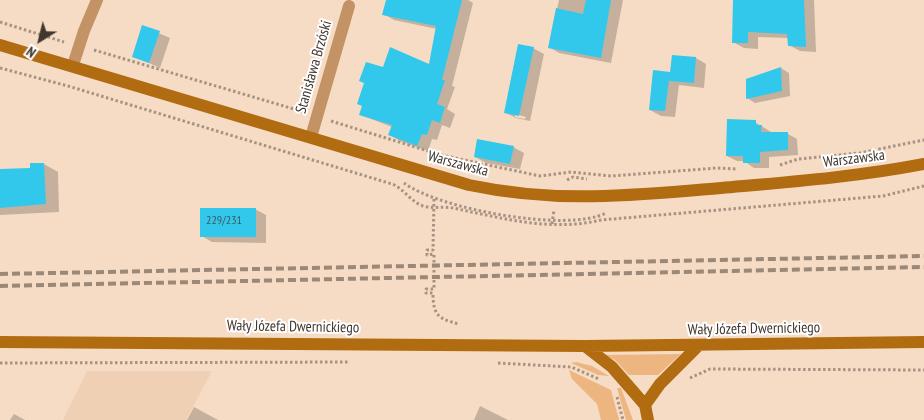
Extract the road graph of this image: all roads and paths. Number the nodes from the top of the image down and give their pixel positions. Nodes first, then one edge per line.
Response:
1 (97, 0) edge
2 (349, 6) dead end
3 (0, 22) edge
4 (0, 45) edge
5 (79, 46) junction
6 (73, 65) junction
7 (317, 116) junction
8 (311, 137) junction
9 (924, 140) edge
10 (924, 164) edge
11 (772, 166) dead end
12 (745, 168) dead end
13 (583, 178) dead end
14 (565, 182) dead end
15 (582, 219) dead end
16 (459, 324) dead end
17 (0, 342) edge
18 (924, 342) edge
19 (585, 346) junction
20 (698, 346) junction
21 (351, 362) dead end
22 (0, 363) edge
23 (495, 363) dead end
24 (924, 370) edge
25 (686, 380) dead end
26 (605, 381) dead end
27 (615, 392) dead end
28 (645, 405) junction
29 (623, 420) edge
30 (648, 420) edge

1 - 5 street
2 - 7 street, Stanisława Brzóski
3 - 5 path
4 - 6 street, Warszawska
5 - 6 street
5 - 7 path
6 - 8 street, Warszawska
7 - 8 street, Stanisława Brzóski
7 - 12 path
8 - 10 street, Warszawska
9 - 11 path
13 - 14 path
15 - 16 path
17 - 19 street, Wały Józefa Dwernickiego
18 - 20 street, Wały Józefa Dwernickiego
19 - 20 street, Wały Józefa Dwernickiego
19 - 28 street
20 - 28 street
21 - 22 path
23 - 26 path
24 - 25 path
27 - 29 path
28 - 30 street

